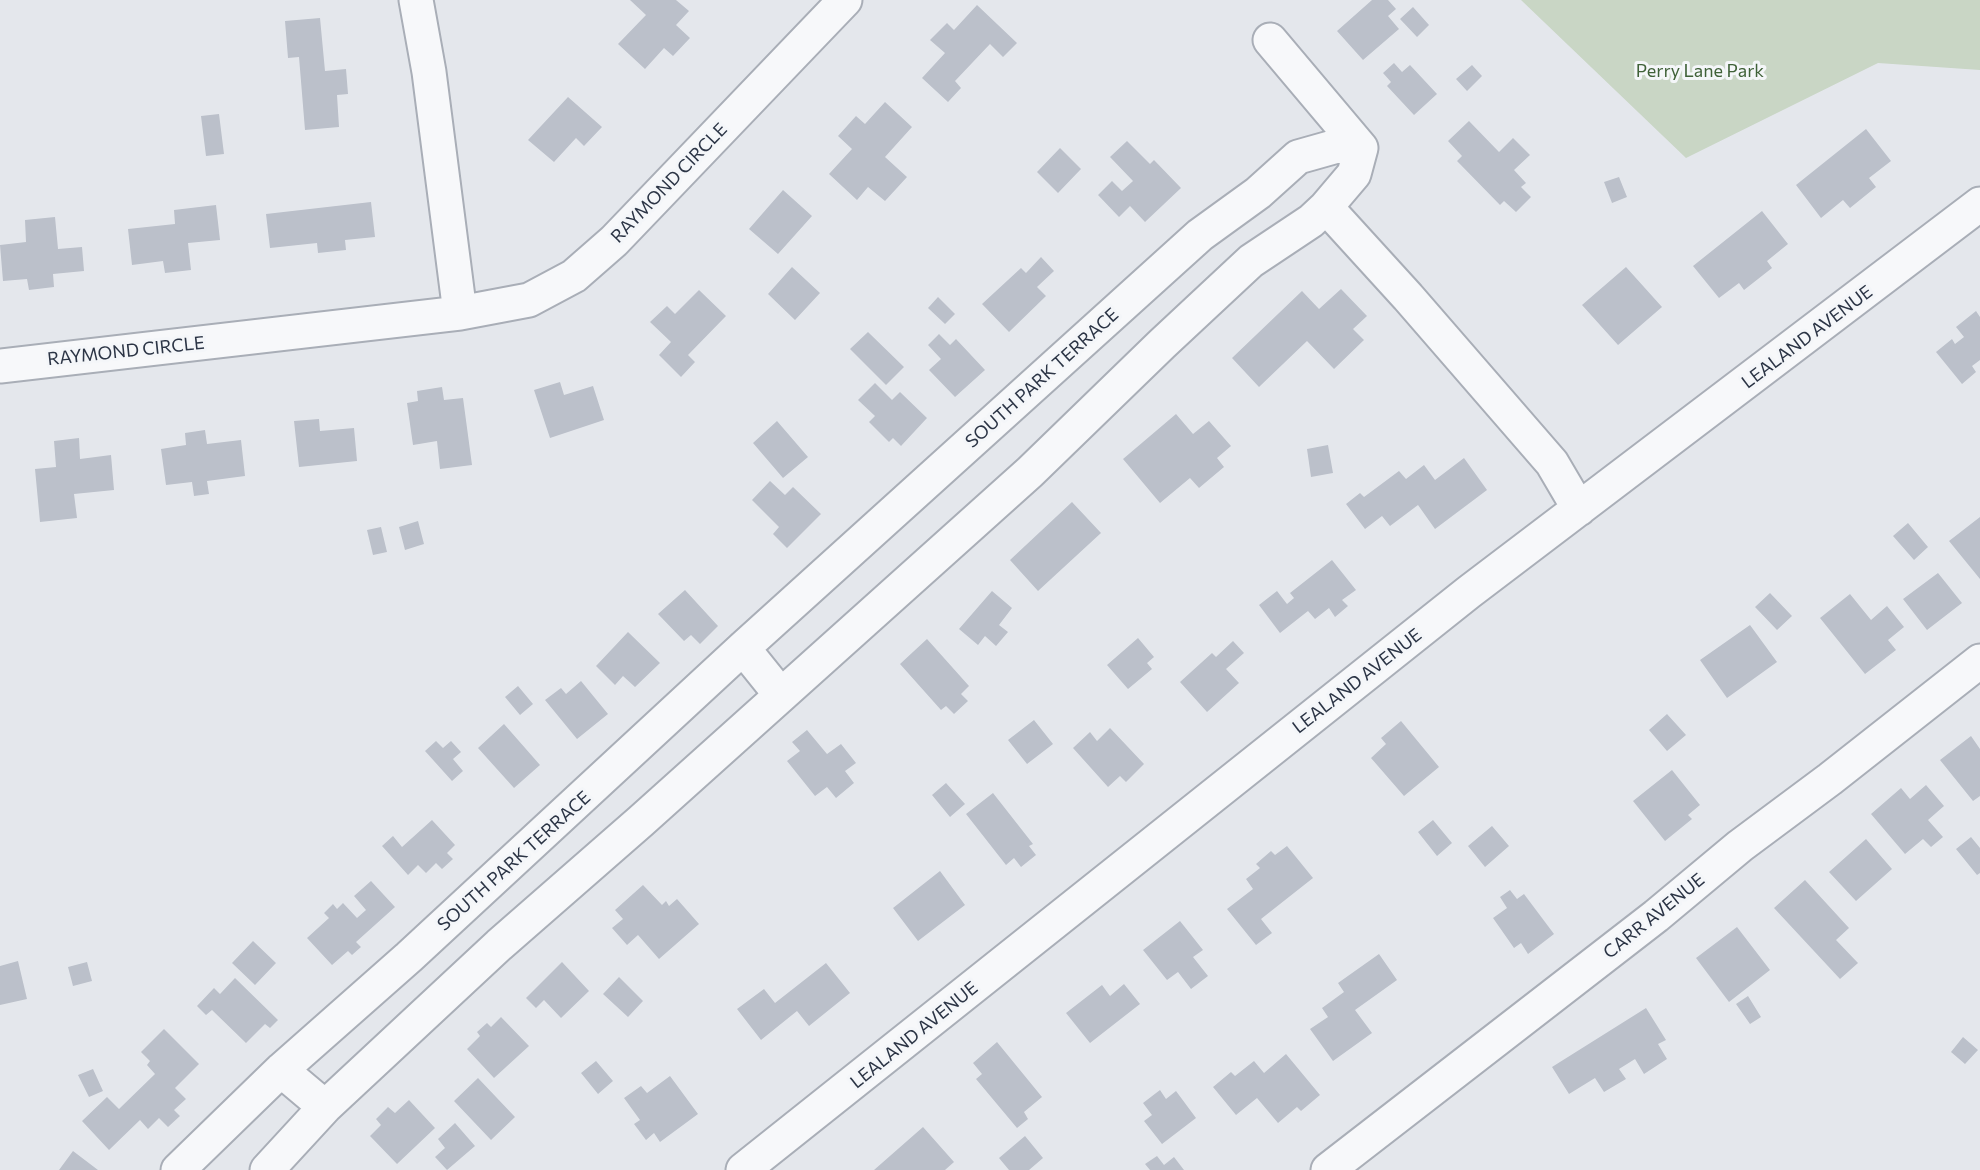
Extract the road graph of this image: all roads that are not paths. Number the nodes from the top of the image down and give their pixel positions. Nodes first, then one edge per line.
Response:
1 (416, 0) edge
2 (845, 0) edge
3 (1270, 40) dead end
4 (1361, 148) junction
5 (1980, 204) edge
6 (1326, 208) junction
7 (460, 313) junction
8 (0, 366) edge
9 (1579, 509) junction
10 (743, 648) junction
11 (1980, 661) edge
12 (780, 694) junction
13 (281, 1070) junction
14 (325, 1107) junction
15 (178, 1170) edge
16 (267, 1170) edge
17 (743, 1170) edge
18 (1328, 1170) edge

1 - 7 street
2 - 7 street, RAYMOND CIRCLE
3 - 4 street
4 - 6 street
4 - 10 street, SOUTH PARK TERRACE
5 - 9 street, LEALAND AVENUE
6 - 9 street
6 - 12 street
7 - 8 street, RAYMOND CIRCLE
9 - 17 street, LEALAND AVENUE
10 - 12 street
10 - 13 street, SOUTH PARK TERRACE
11 - 18 street, CARR AVENUE
12 - 14 street
13 - 14 street
13 - 15 street, SOUTH PARK TERRACE
14 - 16 street

